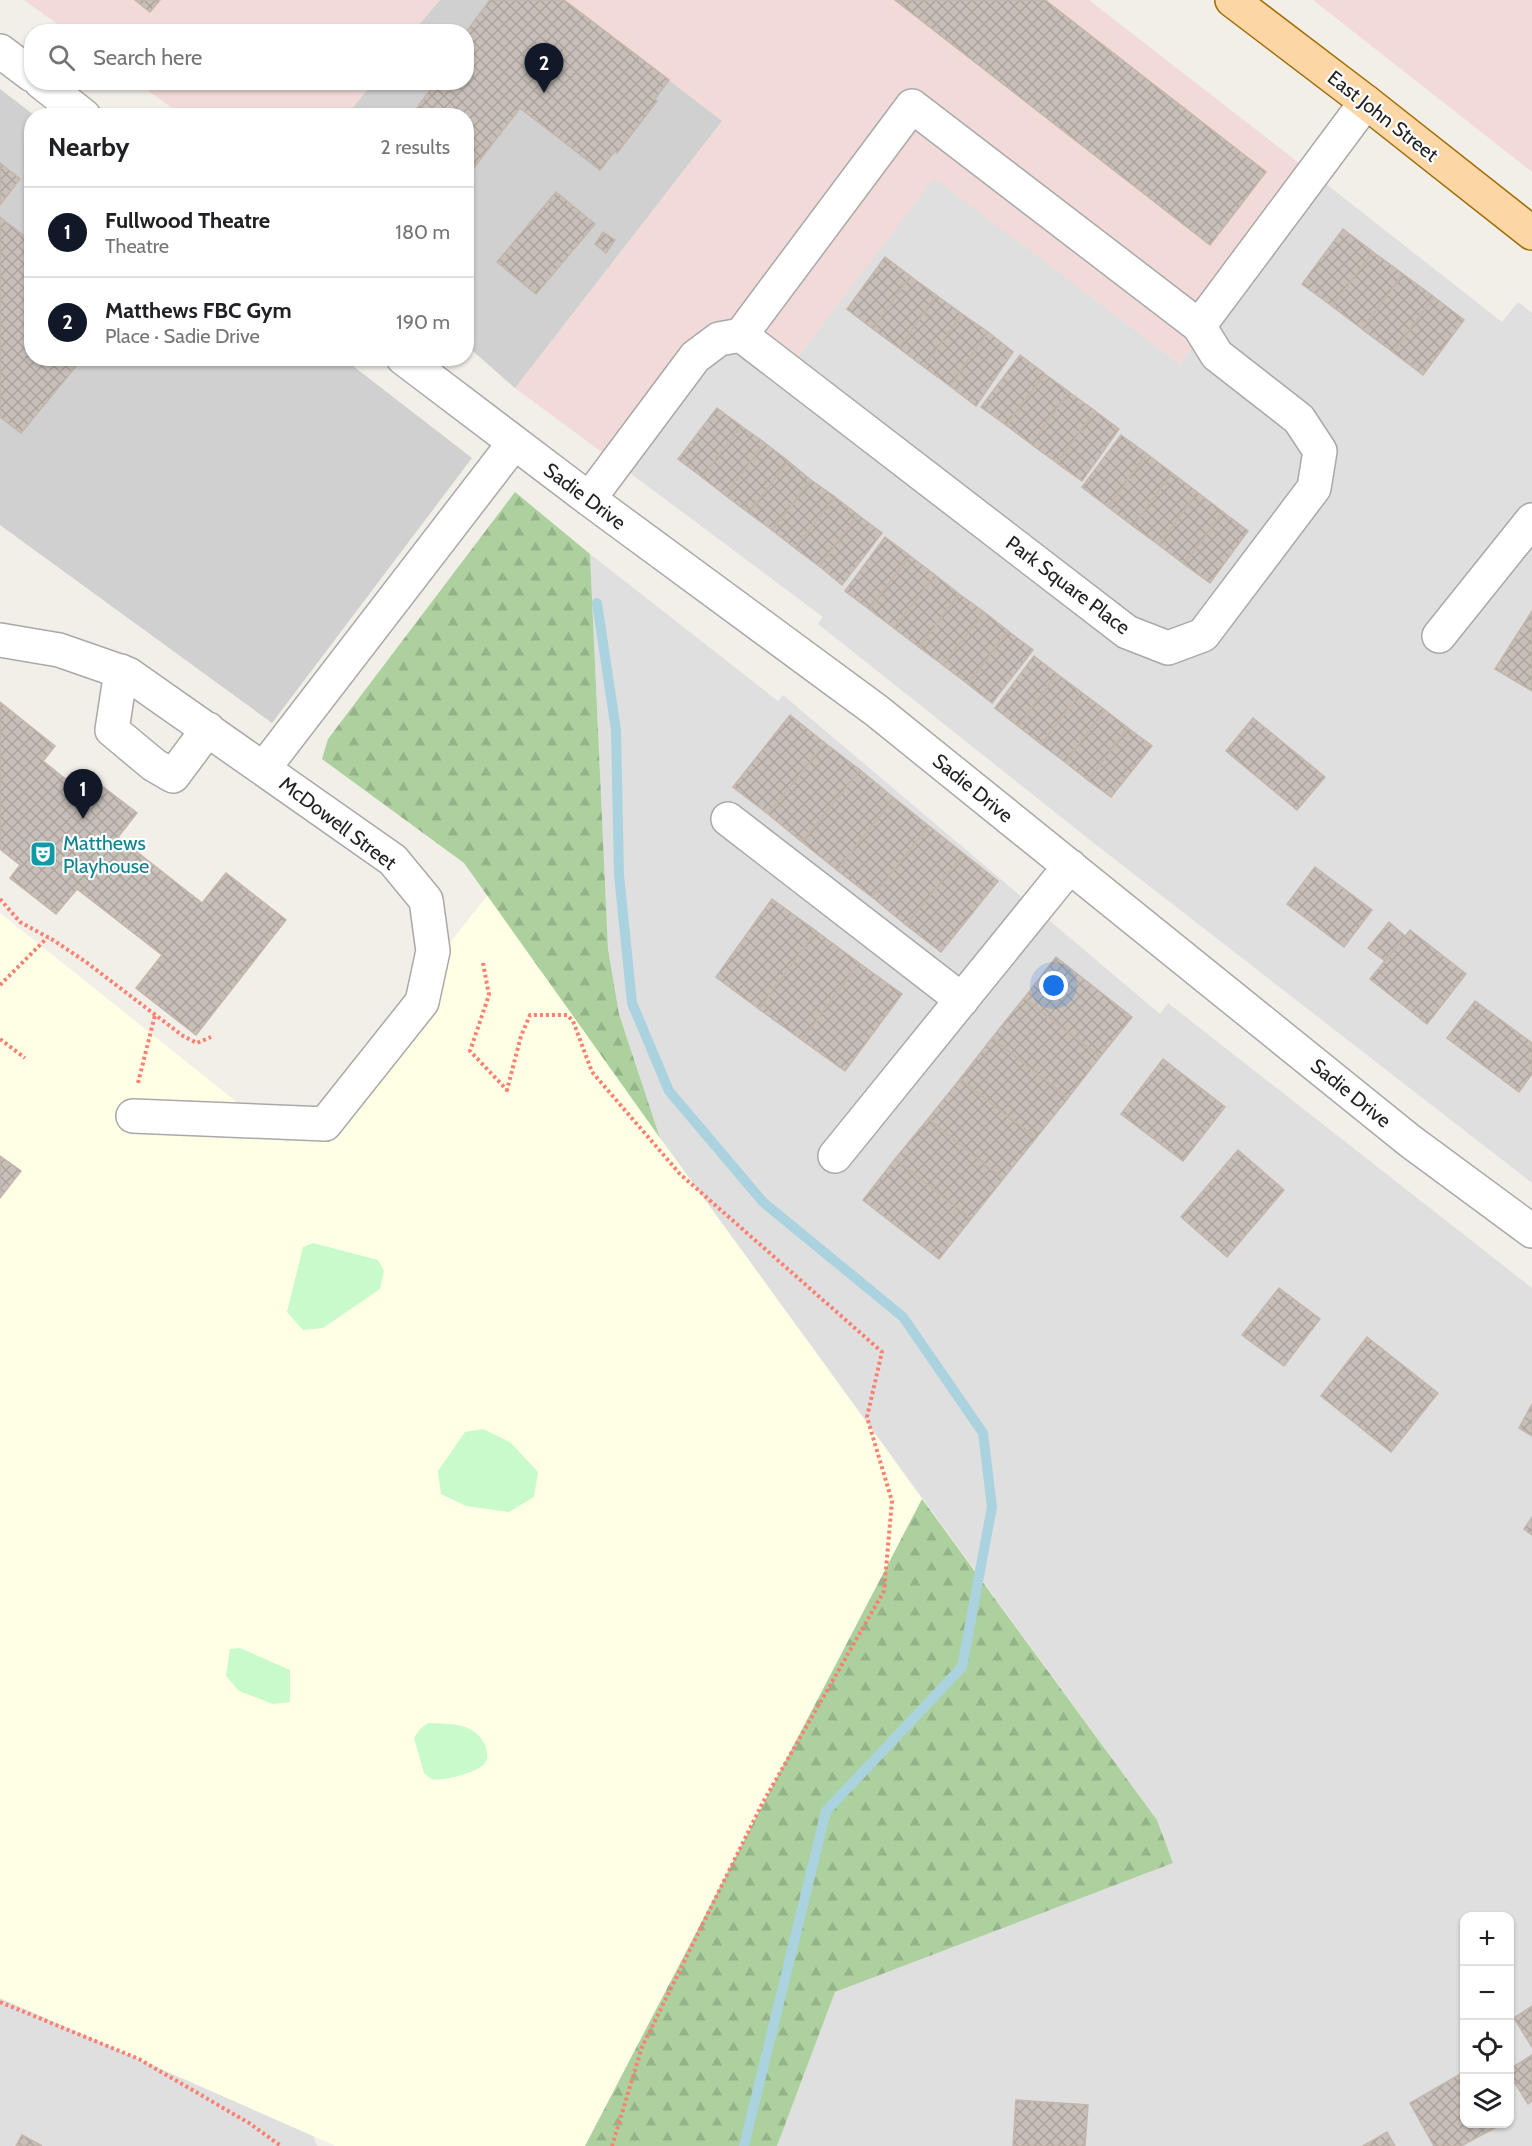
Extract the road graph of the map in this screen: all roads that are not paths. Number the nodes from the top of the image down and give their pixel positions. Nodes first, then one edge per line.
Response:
1 (1232, 0) edge
2 (0, 51) edge
3 (24, 69) edge
4 (51, 90) edge
5 (1366, 102) junction
6 (74, 108) edge
7 (1532, 232) edge
8 (1199, 326) junction
9 (741, 335) junction
10 (413, 366) edge
11 (514, 443) junction
12 (589, 500) junction
13 (1532, 520) edge
14 (1439, 636) dead end
15 (0, 640) edge
16 (121, 671) junction
17 (208, 729) junction
18 (264, 768) junction
19 (728, 819) dead end
20 (1070, 866) junction
21 (962, 999) junction
22 (134, 1103) road end
23 (835, 1156) dead end
24 (1532, 1231) edge

1 - 5 main road, East John Street
2 - 3 street
4 - 6 street
5 - 7 main road, East John Street
5 - 8 street
8 - 9 street, Park Square Place
8 - 9 street, Park Square Place
9 - 12 street
10 - 11 street, Sadie Drive
11 - 12 street, Sadie Drive
11 - 18 street
12 - 20 street, Sadie Drive
13 - 14 street
15 - 16 street, McDowell Street
16 - 17 street, McDowell Street
16 - 17 street
17 - 18 street, McDowell Street
18 - 22 street, McDowell Street
19 - 21 street
20 - 21 street
20 - 24 street, Sadie Drive
21 - 23 street

